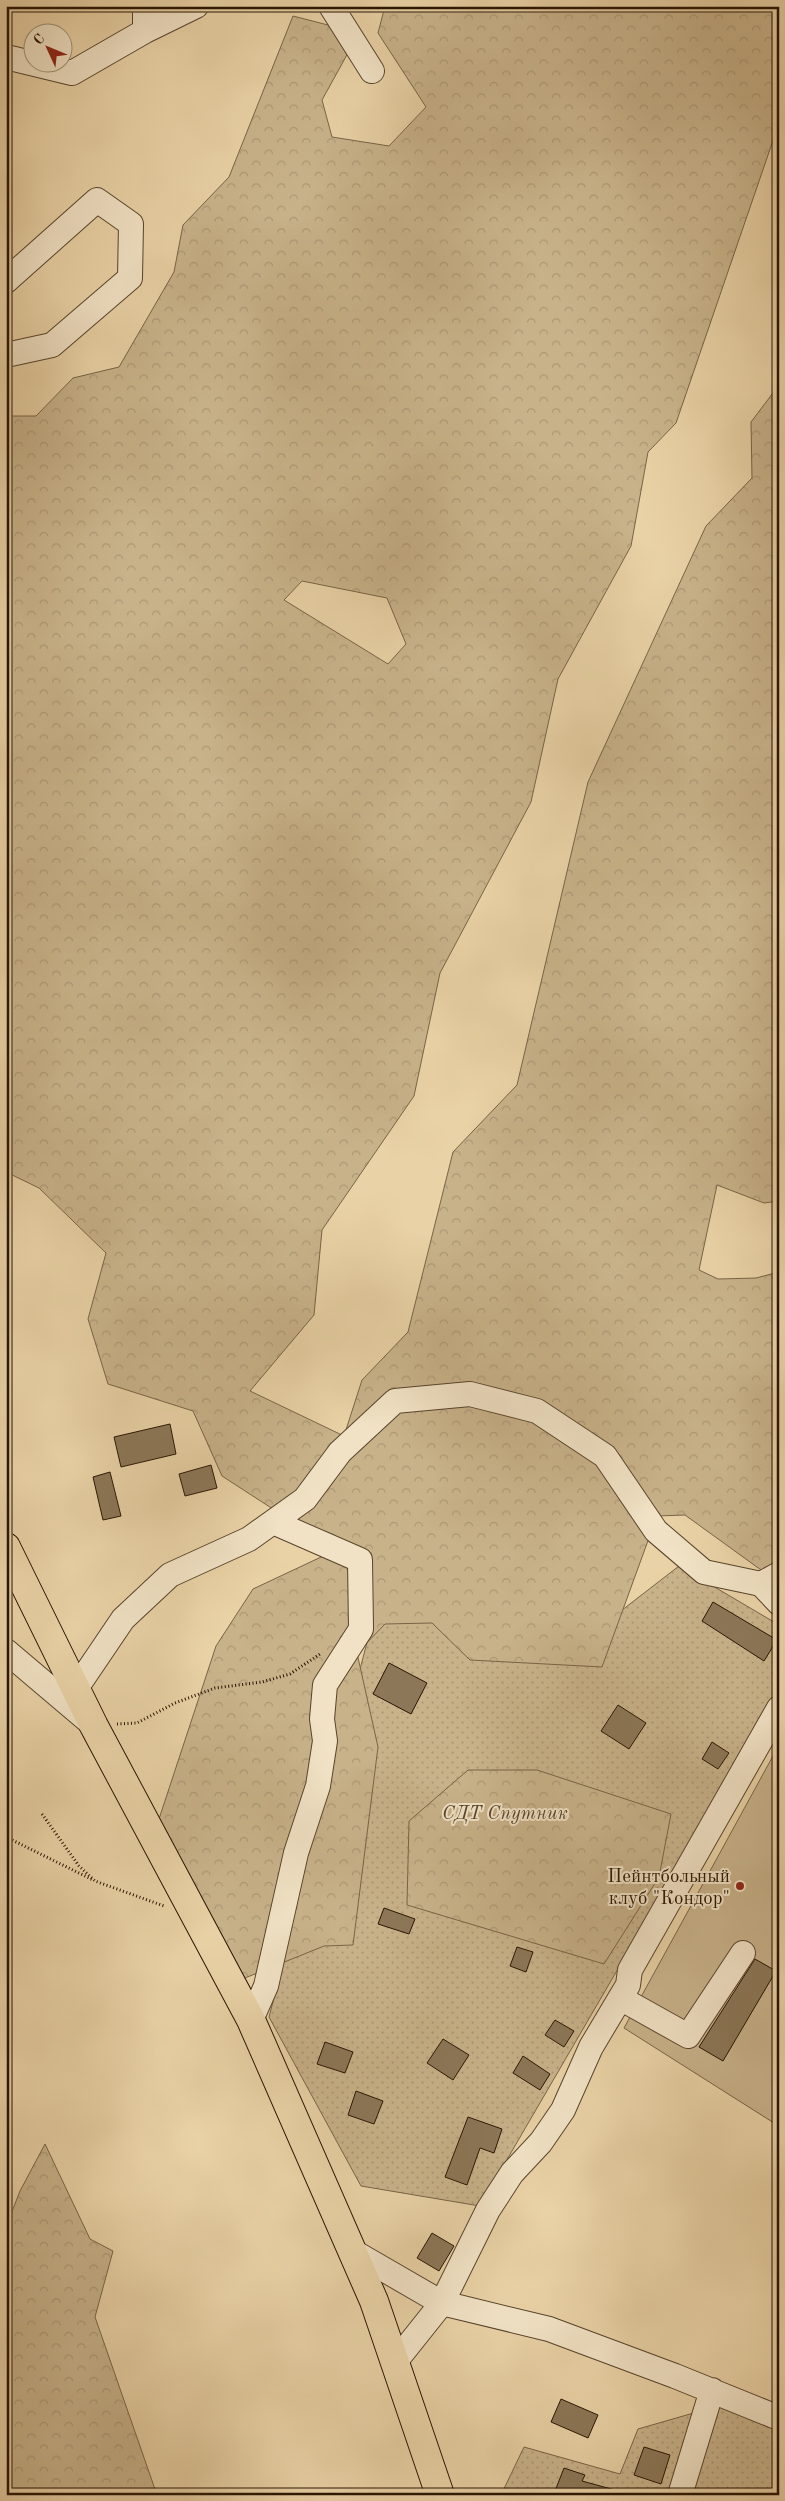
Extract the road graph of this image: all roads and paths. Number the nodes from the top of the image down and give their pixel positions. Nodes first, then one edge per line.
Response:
1 (146, 6) edge
2 (196, 6) edge
3 (331, 6) edge
4 (145, 30) junction
5 (6, 57) edge
6 (372, 71) dead end
7 (6, 281) edge
8 (6, 355) edge
9 (273, 1522) junction
10 (6, 1547) edge
11 (770, 1579) edge
12 (779, 1602) edge
13 (328, 1648) dead end
14 (6, 1651) edge
15 (77, 1686) junction
16 (779, 1708) edge
17 (94, 1726) junction
18 (42, 1814) dead end
19 (6, 1838) edge
20 (95, 1881) junction
21 (197, 1917) junction
22 (742, 1953) dead end
23 (620, 1998) junction
24 (251, 2020) junction
25 (352, 2251) junction
26 (442, 2303) junction
27 (395, 2362) junction
28 (712, 2390) junction
29 (779, 2418) edge
30 (440, 2495) edge
31 (680, 2495) edge

1 - 4 street
2 - 4 street
3 - 6 street
4 - 5 street
7 - 8 street
9 - 11 street
9 - 15 street
9 - 24 street
10 - 15 main road
11 - 12 street
13 - 17 path
14 - 17 street
15 - 17 main road
16 - 23 street
17 - 21 main road
18 - 20 path
19 - 20 path
20 - 21 path
21 - 24 main road
22 - 23 street
23 - 26 street
24 - 25 main road
25 - 26 street
25 - 27 main road
26 - 27 street
26 - 28 street
27 - 30 main road
28 - 29 street
28 - 31 street

